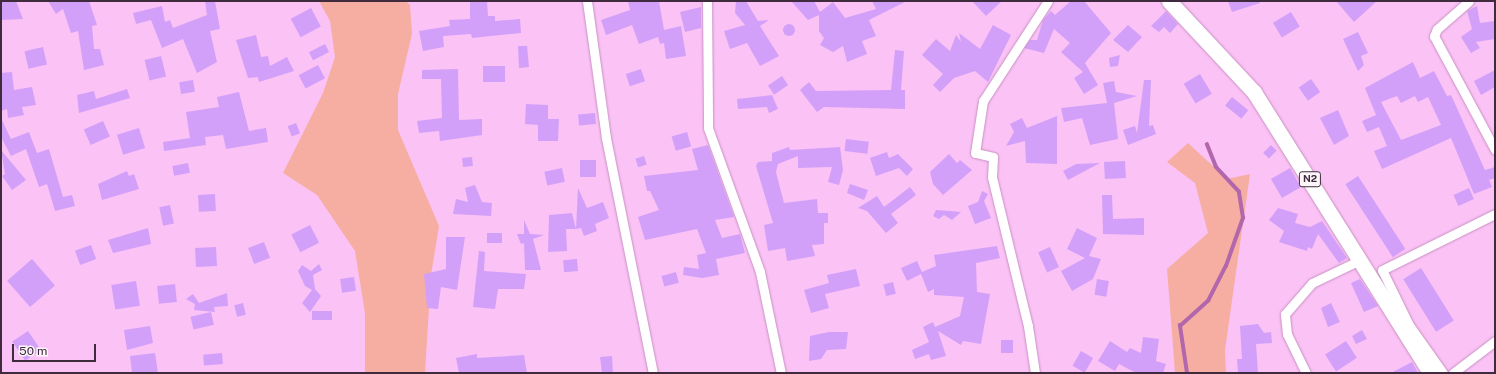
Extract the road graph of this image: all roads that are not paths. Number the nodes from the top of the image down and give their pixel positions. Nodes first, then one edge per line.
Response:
1 (587, 1) edge
2 (707, 1) edge
3 (1048, 1) edge
4 (1169, 1) edge
5 (1468, 1) edge
6 (1495, 150) edge
7 (1495, 214) edge
8 (1358, 261) junction
9 (1495, 341) edge
10 (653, 373) edge
11 (781, 373) edge
12 (1035, 373) edge
13 (1306, 373) edge
14 (1430, 373) edge
15 (1442, 373) edge
16 (1453, 373) edge

1 - 10 street
2 - 11 street
3 - 12 street
4 - 8 highway, N2
5 - 6 street
7 - 15 street
8 - 13 street
8 - 14 highway, N2
9 - 16 street

